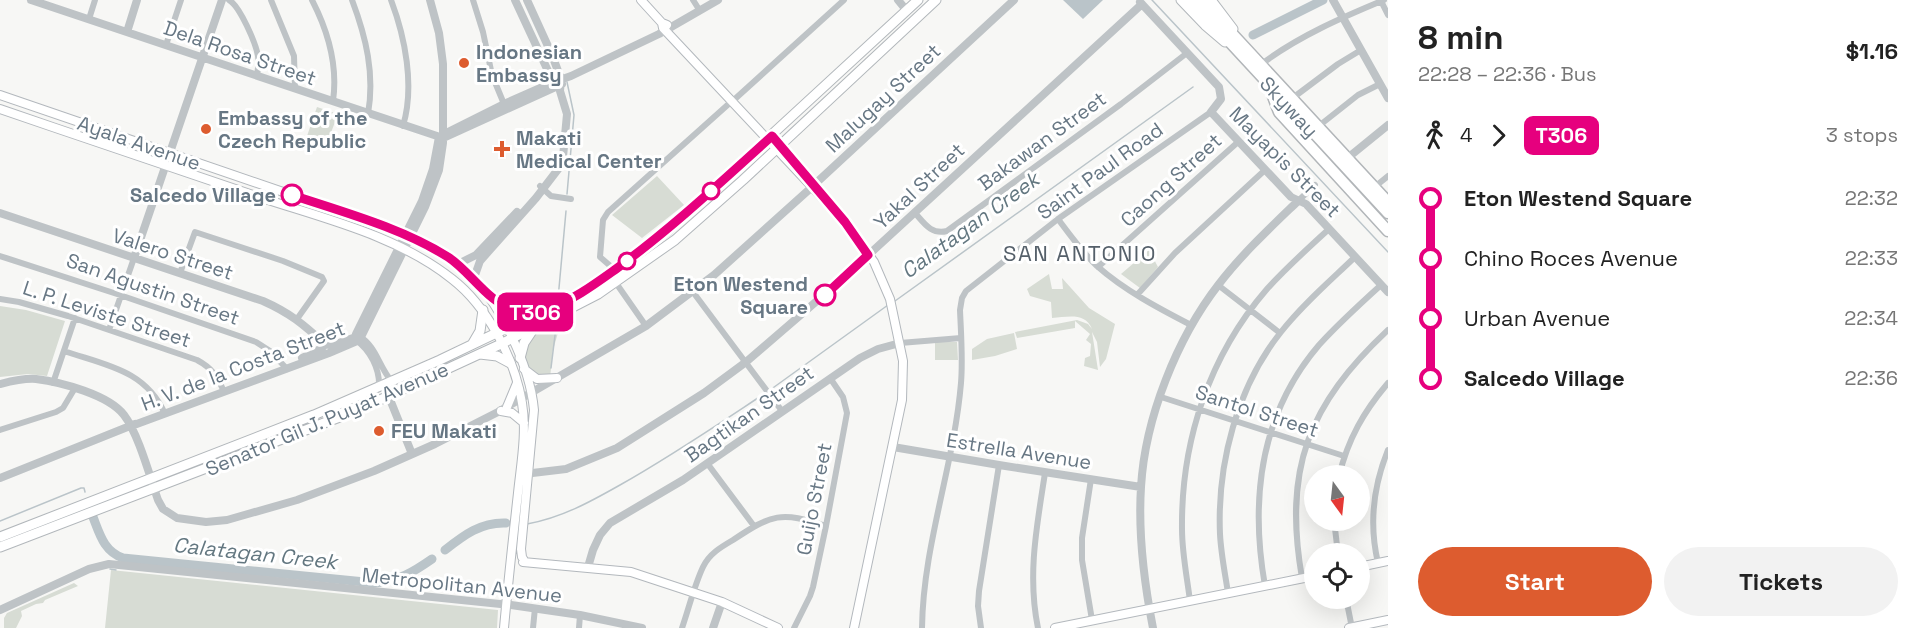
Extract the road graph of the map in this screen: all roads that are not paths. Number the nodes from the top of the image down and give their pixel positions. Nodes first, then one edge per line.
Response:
1 (31, 0) edge
2 (95, 0) edge
3 (137, 0) edge
4 (181, 0) edge
5 (222, 0) edge
6 (229, 0) edge
7 (271, 0) edge
8 (312, 0) edge
9 (352, 0) edge
10 (391, 0) edge
11 (430, 0) edge
12 (473, 0) edge
13 (515, 0) edge
14 (526, 0) edge
15 (641, 0) edge
16 (693, 0) edge
17 (718, 0) edge
18 (844, 0) edge
19 (898, 0) edge
20 (918, 0) edge
21 (936, 0) edge
22 (1014, 0) edge
23 (1182, 0) edge
24 (1190, 0) edge
25 (1202, 0) edge
26 (1211, 0) edge
27 (1333, 0) edge
28 (1383, 1) edge
29 (1141, 2) edge
30 (53, 4) edge
31 (700, 11) junction
32 (907, 11) junction
33 (1388, 15) edge
34 (1343, 18) junction
35 (89, 19) junction
36 (666, 27) junction
37 (127, 32) junction
38 (1236, 34) junction
39 (1226, 43) junction
40 (166, 45) junction
41 (1361, 50) junction
42 (1187, 53) junction
43 (203, 58) junction
44 (1263, 63) junction
45 (256, 76) junction
46 (1380, 84) junction
47 (558, 85) junction
48 (295, 89) junction
49 (1271, 91) junction
50 (0, 95) edge
51 (1294, 97) junction
52 (1388, 98) edge
53 (734, 99) junction
54 (333, 101) junction
55 (504, 104) junction
56 (0, 109) edge
57 (1210, 112) junction
58 (369, 114) junction
59 (1320, 125) junction
60 (1388, 125) edge
61 (403, 126) junction
62 (442, 136) junction
63 (770, 138) junction
64 (1238, 141) junction
65 (778, 147) junction
66 (169, 153) junction
67 (1350, 156) junction
68 (165, 165) junction
69 (1266, 170) junction
70 (1388, 176) edge
71 (1315, 185) dead end
72 (1377, 185) junction
73 (541, 187) junction
74 (814, 187) junction
75 (551, 196) junction
76 (536, 198) junction
77 (571, 199) dead end
78 (1388, 200) edge
79 (1298, 201) junction
80 (0, 213) edge
81 (915, 213) junction
82 (1388, 215) edge
83 (1058, 219) junction
84 (1329, 229) junction
85 (1388, 231) edge
86 (408, 237) junction
87 (402, 248) junction
88 (868, 255) junction
89 (0, 256) edge
90 (1355, 257) junction
91 (134, 258) junction
92 (458, 264) junction
93 (1098, 267) junction
94 (615, 270) junction
95 (180, 273) junction
96 (474, 278) junction
97 (616, 283) junction
98 (1218, 285) junction
99 (1381, 285) junction
100 (487, 292) junction
101 (693, 292) junction
102 (1388, 292) edge
103 (121, 295) junction
104 (1137, 295) junction
105 (0, 299) edge
106 (483, 310) junction
107 (545, 310) junction
108 (1251, 310) junction
109 (75, 318) junction
110 (297, 319) junction
111 (370, 321) junction
112 (1191, 325) junction
113 (646, 326) junction
114 (507, 327) junction
115 (535, 328) junction
116 (109, 330) junction
117 (1388, 330) edge
118 (496, 333) junction
119 (1280, 333) junction
120 (357, 337) junction
121 (961, 338) junction
122 (512, 339) junction
123 (473, 343) junction
124 (900, 343) junction
125 (325, 344) junction
126 (501, 344) junction
127 (373, 346) junction
128 (64, 351) junction
129 (478, 354) junction
130 (520, 358) junction
131 (746, 362) junction
132 (510, 363) junction
133 (286, 367) junction
134 (524, 369) junction
135 (557, 378) junction
136 (830, 378) junction
137 (392, 382) junction
138 (53, 383) junction
139 (517, 383) junction
140 (1388, 383) edge
141 (0, 384) edge
142 (379, 387) junction
143 (75, 388) junction
144 (223, 391) junction
145 (531, 393) junction
146 (389, 397) junction
147 (1161, 397) junction
148 (522, 399) junction
149 (504, 409) junction
150 (1200, 410) junction
151 (782, 411) junction
152 (164, 413) junction
153 (1235, 421) junction
154 (524, 423) junction
155 (132, 426) junction
156 (0, 430) edge
157 (1271, 432) junction
158 (1307, 444) junction
159 (893, 447) junction
160 (1388, 450) edge
161 (412, 454) junction
162 (1344, 456) junction
163 (949, 457) junction
164 (708, 463) junction
165 (999, 465) junction
166 (1342, 465) edge
167 (1046, 473) junction
168 (524, 474) junction
169 (0, 477) edge
170 (1091, 480) junction
171 (153, 484) junction
172 (1140, 487) junction
173 (90, 507) junction
174 (754, 526) junction
175 (826, 526) junction
176 (0, 537) edge
177 (0, 547) edge
178 (521, 549) junction
179 (512, 561) junction
180 (1388, 561) edge
181 (525, 562) junction
182 (1378, 563) junction
183 (1370, 565) edge
184 (588, 567) junction
185 (1302, 578) joint
186 (1265, 586) junction
187 (694, 591) junction
188 (1228, 593) junction
189 (1190, 601) junction
190 (722, 602) junction
191 (506, 605) junction
192 (535, 608) junction
193 (1149, 609) junction
194 (1348, 609) edge
195 (0, 610) edge
196 (580, 615) junction
197 (1092, 620) junction
198 (1388, 620) edge
199 (504, 628) edge
200 (533, 628) edge
201 (579, 628) edge
202 (642, 628) edge
203 (682, 628) edge
204 (713, 628) edge
205 (778, 628) edge
206 (794, 628) edge
207 (854, 628) edge
208 (922, 628) edge
209 (981, 628) edge
210 (1038, 628) edge
211 (1054, 628) edge
212 (1153, 628) edge
213 (1351, 628) edge

1 - 30 street, Dela Rosa Street
2 - 35 street
3 - 37 street
4 - 40 street
5 - 43 street
6 - 45 street
7 - 48 street
8 - 54 street
9 - 58 street
10 - 61 street
11 - 62 street
12 - 55 street
13 - 47 street
14 - 47 street
15 - 36 main road
16 - 31 street
17 - 31 street
18 - 53 street
19 - 32 street
20 - 32 main road, Senator Gil J. Puyat Avenue
21 - 65 main road, Senator Gil J. Puyat Avenue
22 - 74 street, Malugay Street
23 - 39 main road
24 - 39 main road
24 - 82 highway, Skyway
25 - 38 main road
25 - 78 highway, Skyway
26 - 38 main road
27 - 34 street
28 - 33 street
28 - 34 street
29 - 42 street, Mayapis Street
29 - 81 street, Yakal Street
30 - 35 street, Dela Rosa Street
31 - 36 street
32 - 63 main road, Senator Gil J. Puyat Avenue
34 - 41 street
34 - 44 street
35 - 37 street, Dela Rosa Street
36 - 47 street
36 - 53 main road
37 - 40 street, Dela Rosa Street
38 - 44 main road
39 - 49 main road
40 - 43 street, Dela Rosa Street
41 - 46 street
41 - 51 street
42 - 57 street, Mayapis Street
42 - 81 street, Bakawan Street
43 - 45 street, Dela Rosa Street
43 - 66 street
44 - 51 main road
45 - 48 street, Dela Rosa Street
46 - 52 street
46 - 59 street
47 - 55 street
47 - 62 street
47 - 73 street
48 - 54 street, Dela Rosa Street
49 - 82 main road
49 - 85 highway
50 - 66 main road, Ayala Avenue
51 - 59 main road
53 - 63 main road
53 - 94 street
54 - 58 street, Dela Rosa Street
55 - 62 street
56 - 68 main road, Ayala Avenue
57 - 64 street, Mayapis Street
57 - 83 street, Saint Paul Road
58 - 61 street, Dela Rosa Street
59 - 67 main road
60 - 67 street
61 - 62 street, Dela Rosa Street
62 - 86 street
63 - 65 main road
63 - 94 main road, Senator Gil J. Puyat Avenue
64 - 69 street, Mayapis Street
64 - 93 street, Caong Street
65 - 74 main road
65 - 97 main road, Senator Gil J. Puyat Avenue
66 - 68 street
66 - 86 main road, Ayala Avenue
67 - 72 main road
68 - 87 main road, Ayala Avenue
68 - 91 street
69 - 79 street, Mayapis Street
69 - 104 street
70 - 72 street
71 - 79 street
72 - 78 main road
73 - 75 street
73 - 76 street
73 - 92 street
74 - 88 main road
74 - 101 street, Malugay Street
75 - 76 street
75 - 77 street
76 - 96 street
79 - 84 street, Mayapis Street
79 - 98 street
80 - 91 street, Valero Street
81 - 88 street, Yakal Street
83 - 93 street
83 - 121 street, Saint Paul Road
84 - 90 street, Mayapis Street
84 - 108 street
86 - 87 street
86 - 92 main road, Ayala Avenue
87 - 106 main road, Ayala Avenue
87 - 111 street, H. V. de la Costa Street
87 - 120 street, H. V. de la Costa Street
88 - 124 main road
88 - 131 street, Yakal Street
89 - 103 street, San Agustin Street
90 - 99 street, Mayapis Street
90 - 119 street
91 - 95 street, Valero Street
91 - 103 street
92 - 96 main road, Ayala Avenue
93 - 104 street
94 - 107 main road, Senator Gil J. Puyat Avenue
95 - 110 street, Valero Street
95 - 110 street
96 - 100 main road, Ayala Avenue
97 - 113 street
97 - 115 main road, Senator Gil J. Puyat Avenue
98 - 108 street
98 - 112 street
99 - 102 street, Mayapis Street
99 - 157 street
100 - 107 main road
100 - 114 main road, Ayala Avenue
101 - 113 street, Malugay Street
101 - 131 street
103 - 116 street
103 - 133 street, San Agustin Street
104 - 112 street
105 - 109 street, L. P. Leviste Street
106 - 118 main road, Ayala Avenue
106 - 123 main road
107 - 114 main road, Senator Gil J. Puyat Avenue
108 - 119 street
108 - 150 street
109 - 116 street, L. P. Leviste Street
109 - 128 street
110 - 125 street, Valero Street
111 - 120 street, H. V. de la Costa Street
111 - 127 street
112 - 147 street
113 - 135 street, Malugay Street
114 - 118 main road, Senator Gil J. Puyat Avenue
114 - 122 main road, Ayala Avenue
115 - 122 main road, Senator Gil J. Puyat Avenue
115 - 130 main road
116 - 144 street, L. P. Leviste Street
117 - 158 street
118 - 123 main road, Senator Gil J. Puyat Avenue
118 - 126 main road, Ayala Avenue
119 - 153 street
120 - 125 street, H. V. de la Costa Street
120 - 127 street
120 - 133 street, H. V. de la Costa Street
120 - 142 street
121 - 124 street, Bagtikan Street
121 - 163 street, Saint Paul Road
122 - 126 main road, Senator Gil J. Puyat Avenue
122 - 130 main road, Ayala Avenue
123 - 137 main road, Senator Gil J. Puyat Avenue
124 - 136 street, Bagtikan Street
124 - 159 main road
125 - 133 street, H. V. de la Costa Street
126 - 129 main road, Senator Gil J. Puyat Avenue
126 - 132 main road, Ayala Avenue
127 - 137 street
128 - 138 street
128 - 152 street
129 - 132 main road
129 - 146 main road, Senator Gil J. Puyat Avenue
130 - 134 main road, Ayala Avenue
131 - 151 street
131 - 168 street, Yakal Street
132 - 139 main road, Ayala Avenue
133 - 144 street, H. V. de la Costa Street
134 - 135 main road
134 - 145 main road, Ayala Avenue
135 - 145 street, Malugay Street
136 - 151 street, Bagtikan Street
136 - 175 street, Guijo Street
137 - 142 main road, Senator Gil J. Puyat Avenue
138 - 141 street, Malugay Street
138 - 143 street, Malugay Street
139 - 148 main road, Ayala Avenue
139 - 149 main road
140 - 162 street
142 - 171 main road, Senator Gil J. Puyat Avenue
143 - 155 street, Malugay Street
143 - 156 street
144 - 152 street, H. V. de la Costa Street
145 - 148 street, Malugay Street
145 - 168 main road, Ayala Avenue
146 - 161 street
146 - 171 main road, Senator Gil J. Puyat Avenue
147 - 150 street, Santol Street
147 - 172 street
148 - 149 street, Malugay Street
148 - 154 main road, Ayala Avenue
149 - 154 main road
149 - 161 street, Malugay Street
150 - 153 street, Santol Street
150 - 189 street
151 - 164 street, Bagtikan Street
152 - 155 street, H. V. de la Costa Street
153 - 157 street, Santol Street
153 - 188 street
154 - 168 main road, Ayala Avenue
155 - 169 street, H. V. de la Costa Street
155 - 171 street, Malugay Street
157 - 158 street, Santol Street
157 - 186 street
158 - 162 street, Santol Street
158 - 185 street
159 - 163 street, Estrella Avenue
159 - 207 main road
160 - 182 street
161 - 171 street, Malugay Street
162 - 166 street
163 - 165 street, Estrella Avenue
163 - 208 street, Saint Paul Road
164 - 174 street
164 - 184 street, Bagtikan Street
165 - 167 street, Estrella Avenue
165 - 209 street
167 - 170 street, Estrella Avenue
167 - 210 street
168 - 178 main road
168 - 179 main road
170 - 172 street, Estrella Avenue
170 - 197 street
171 - 173 main road, Senator Gil J. Puyat Avenue
172 - 193 street
173 - 176 main road, Senator Gil J. Puyat Avenue
173 - 177 main road, Senator Gil J. Puyat Avenue
174 - 175 street
174 - 187 street
175 - 206 street, Guijo Street
178 - 179 main road
178 - 181 main road
179 - 181 main road
179 - 191 main road
180 - 182 main road
181 - 184 main road
182 - 183 main road
184 - 187 main road
185 - 186 main road
186 - 188 main road
187 - 190 main road
187 - 203 street
188 - 189 main road
189 - 193 main road
190 - 204 street
190 - 205 main road
191 - 192 street, Metropolitan Avenue
191 - 195 street, Metropolitan Avenue
191 - 199 main road
192 - 196 street, Metropolitan Avenue
192 - 200 street
193 - 197 main road
193 - 212 street
194 - 213 street
196 - 201 street
196 - 202 street, Metropolitan Avenue
197 - 211 main road
198 - 213 main road

